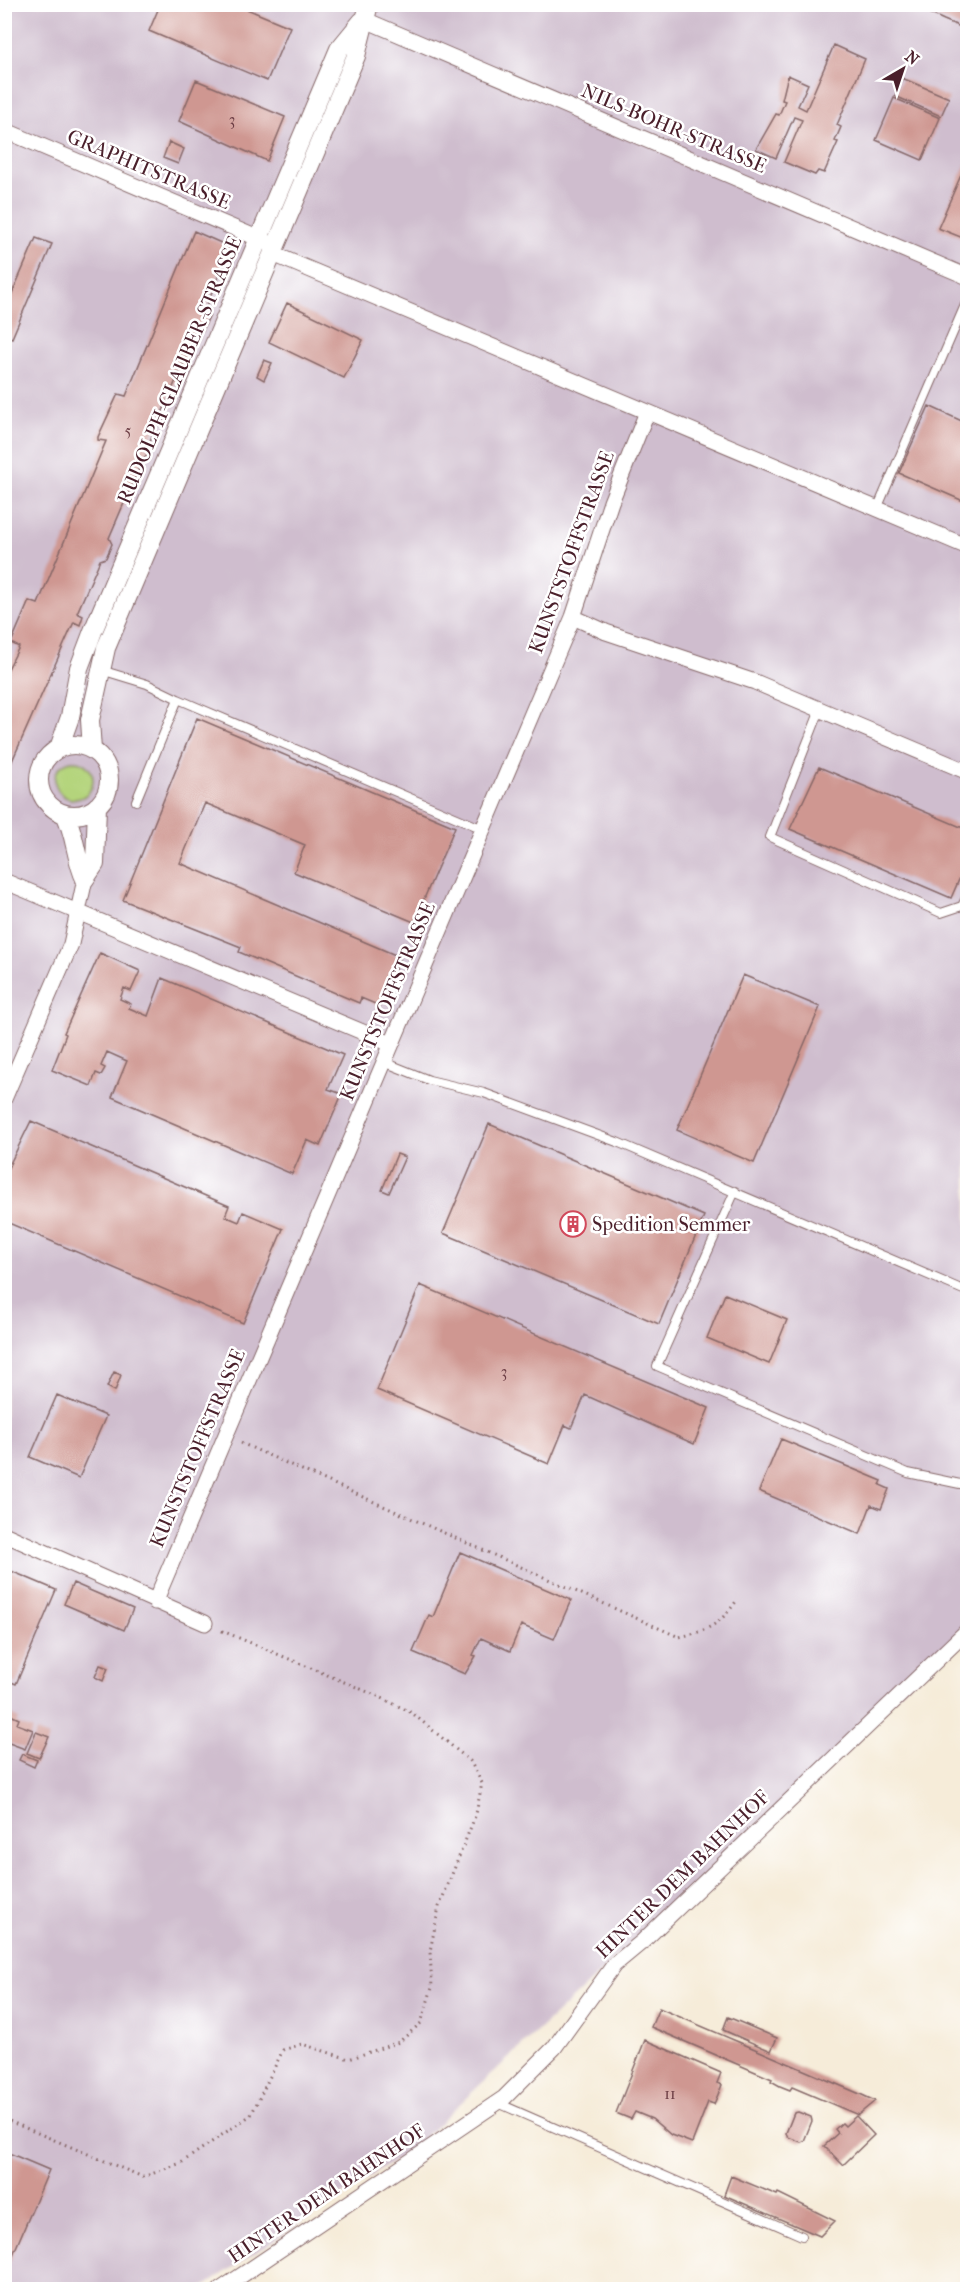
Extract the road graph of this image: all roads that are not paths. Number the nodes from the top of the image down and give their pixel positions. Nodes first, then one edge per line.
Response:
1 (366, 12) edge
2 (4, 130) edge
3 (259, 239) junction
4 (275, 250) junction
5 (968, 277) edge
6 (968, 298) edge
7 (647, 412) junction
8 (877, 509) junction
9 (968, 547) edge
10 (573, 617) junction
11 (100, 670) junction
12 (178, 699) junction
13 (820, 710) junction
14 (59, 748) junction
15 (92, 750) junction
16 (968, 772) edge
17 (136, 801) dead end
18 (97, 806) junction
19 (65, 814) junction
20 (483, 828) junction
21 (85, 879) junction
22 (4, 881) edge
23 (968, 894) edge
24 (79, 913) junction
25 (391, 1044) junction
26 (384, 1062) junction
27 (4, 1099) edge
28 (735, 1191) junction
29 (968, 1292) edge
30 (968, 1482) edge
31 (4, 1534) edge
32 (155, 1602) junction
33 (205, 1623) road end
34 (968, 1630) edge
35 (498, 2103) junction
36 (802, 2236) dead end
37 (220, 2289) edge

1 - 3 street, RUDOLPH-GLAUBER-STRASSE
1 - 4 street, RUDOLPH-GLAUBER-STRASSE
1 - 5 street, NILS-BOHR-STRASSE
2 - 3 street, GRAPHITSTRASSE
3 - 4 street, GRAPHITSTRASSE
3 - 14 street, RUDOLPH-GLAUBER-STRASSE
4 - 7 street, GRAPHITSTRASSE
4 - 11 street, RUDOLPH-GLAUBER-STRASSE
6 - 8 lane
7 - 8 street, GRAPHITSTRASSE
7 - 10 street, KUNSTSTOFFSTRASSE
8 - 9 street, GRAPHITSTRASSE
10 - 13 street
10 - 20 street, KUNSTSTOFFSTRASSE
11 - 12 lane
11 - 15 street, RUDOLPH-GLAUBER-STRASSE
12 - 17 lane
12 - 20 lane
13 - 16 street
13 - 23 lane
14 - 15 street
14 - 19 street, RUDOLPH-GLAUBER-STRASSE
15 - 18 street, RUDOLPH-GLAUBER-STRASSE
18 - 19 street
18 - 21 street, RUDOLPH-GLAUBER-STRASSE
19 - 21 street, RUDOLPH-GLAUBER-STRASSE
20 - 25 street, KUNSTSTOFFSTRASSE
21 - 24 street, RUDOLPH-GLAUBER-STRASSE
22 - 24 street
24 - 25 street
24 - 27 street, RUDOLPH-GLAUBER-STRASSE
25 - 26 street, KUNSTSTOFFSTRASSE
26 - 28 lane
26 - 32 street, KUNSTSTOFFSTRASSE
28 - 29 lane
28 - 30 lane
31 - 32 street
32 - 33 street
34 - 35 street, HINTER DEM BAHNHOF
35 - 36 lane
35 - 37 street, HINTER DEM BAHNHOF

